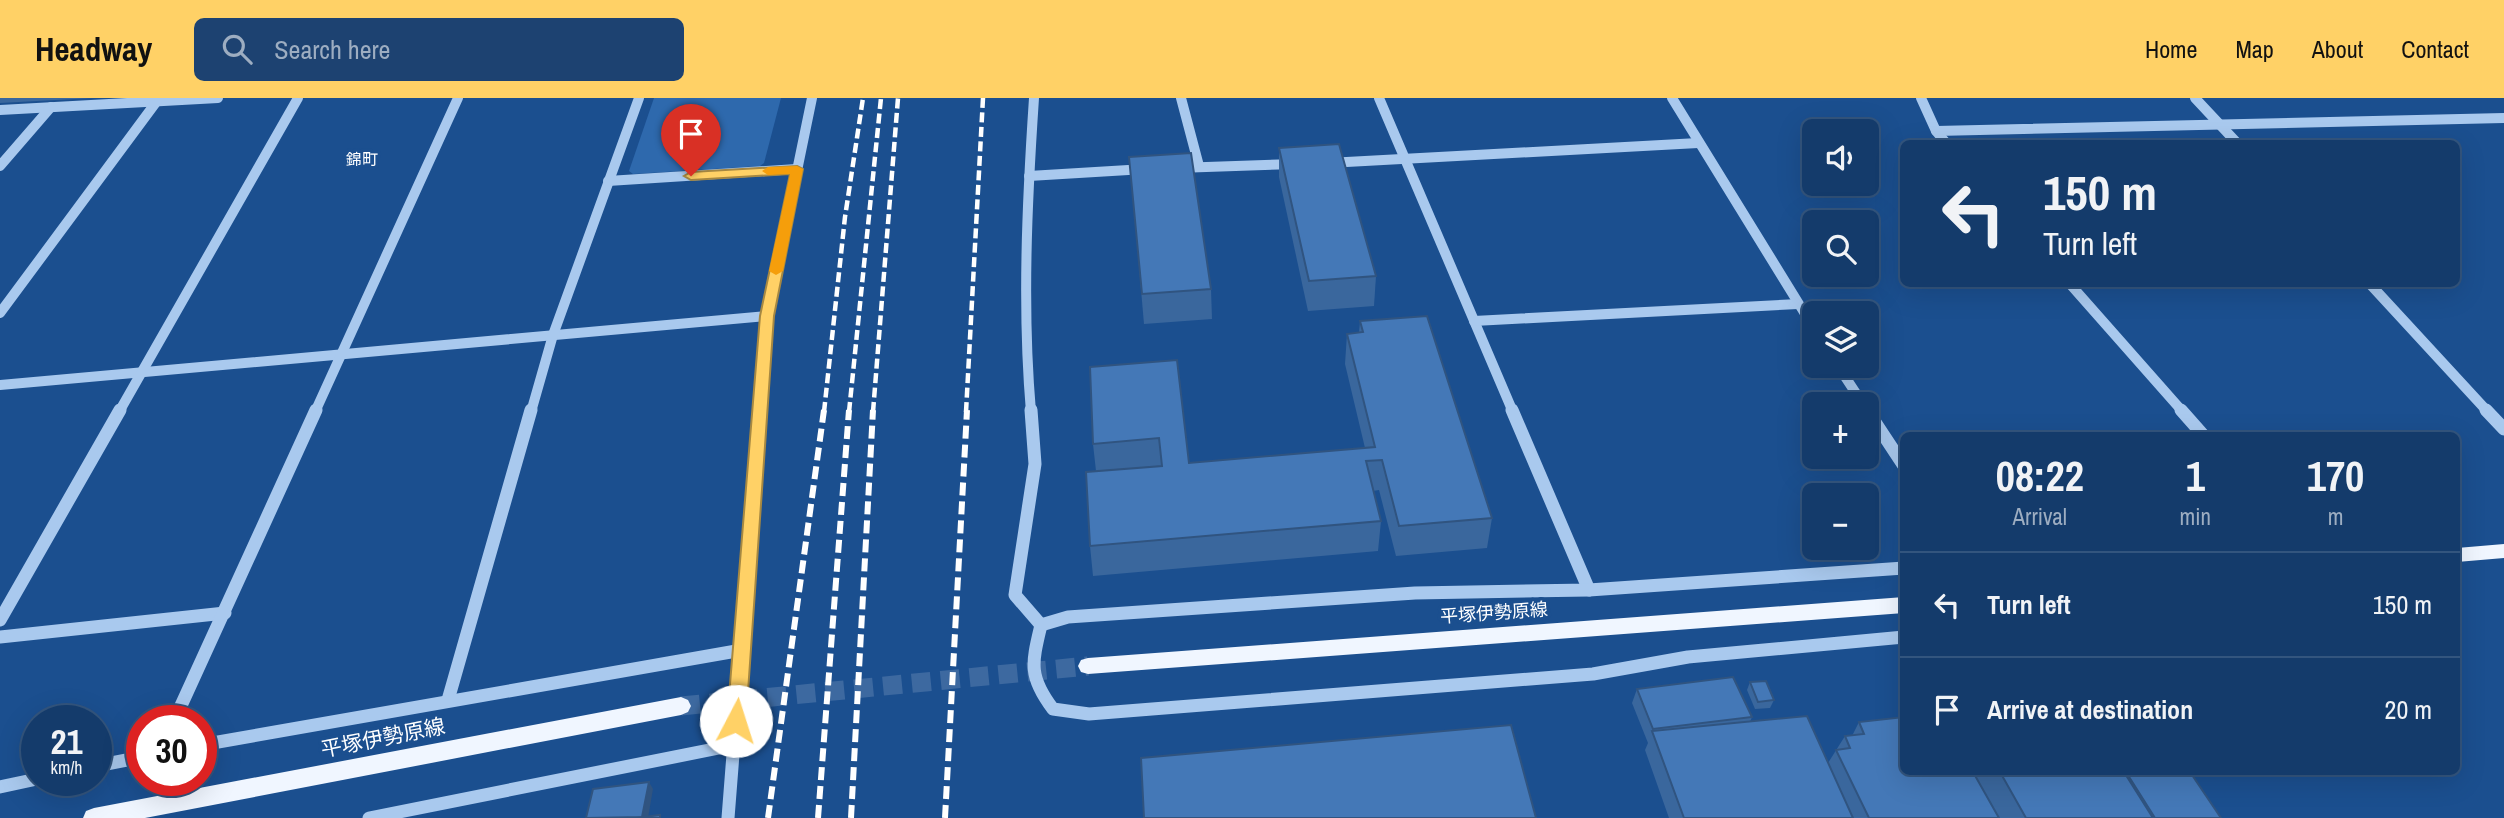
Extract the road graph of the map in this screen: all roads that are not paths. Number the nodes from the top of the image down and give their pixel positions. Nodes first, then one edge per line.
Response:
1 (218, 98) edge
2 (298, 98) edge
3 (458, 98) edge
4 (639, 98) edge
5 (812, 98) edge
6 (1034, 98) edge
7 (1181, 98) edge
8 (1379, 98) edge
9 (1672, 98) edge
10 (1921, 98) edge
11 (2195, 98) edge
12 (157, 101) junction
13 (51, 107) junction
14 (0, 110) edge
15 (2504, 118) edge
16 (2220, 125) junction
17 (1936, 131) junction
18 (1944, 140) edge
19 (2234, 140) edge
20 (1698, 142) junction
21 (1407, 160) junction
22 (0, 166) edge
23 (1199, 166) junction
24 (797, 169) junction
25 (1029, 176) junction
26 (608, 181) junction
27 (2073, 287) edge
28 (2373, 287) edge
29 (1798, 304) junction
30 (1802, 310) edge
31 (0, 313) edge
32 (767, 316) junction
33 (1475, 321) junction
34 (553, 335) junction
35 (340, 354) junction
36 (142, 372) junction
37 (0, 385) edge
38 (1879, 428) edge
39 (2504, 429) edge
40 (2200, 432) edge
41 (1900, 460) edge
42 (2504, 551) edge
43 (2460, 555) edge
44 (1900, 568) edge
45 (1589, 590) junction
46 (1900, 606) edge
47 (225, 612) junction
48 (0, 620) edge
49 (1041, 625) junction
50 (0, 637) edge
51 (1900, 637) edge
52 (742, 650) junction
53 (1088, 666) tunnel mouth
54 (447, 700) junction
55 (181, 705) edge
56 (681, 706) tunnel mouth
57 (217, 742) edge
58 (734, 745) junction
59 (21, 782) edge
60 (0, 787) edge
61 (94, 818) edge
62 (369, 818) edge
63 (728, 818) edge

1 - 12 street
2 - 36 street
3 - 35 street
4 - 26 street
5 - 24 street
6 - 25 street
7 - 23 street
8 - 21 street
9 - 20 street
10 - 17 street
11 - 16 street
12 - 13 street
12 - 31 street
13 - 14 street
13 - 22 street
15 - 16 street
16 - 17 street
16 - 19 street
17 - 18 street
20 - 21 street
20 - 29 street
21 - 23 street
21 - 33 street
23 - 25 street
24 - 26 street
24 - 32 street
25 - 49 street
26 - 34 street
27 - 40 street
28 - 39 street
29 - 30 street
29 - 33 street
32 - 34 street
32 - 52 street
33 - 45 street
34 - 35 street
34 - 54 street
35 - 36 street
35 - 47 street
36 - 37 street
36 - 48 street
38 - 41 street
42 - 43 main road
44 - 45 street
45 - 49 street
46 - 53 main road, 平塚伊勢原線
47 - 50 street
47 - 55 street
49 - 51 street
52 - 54 street
52 - 58 street
54 - 57 street
56 - 61 main road, 平塚伊勢原線
58 - 62 street
58 - 63 street
59 - 60 street

